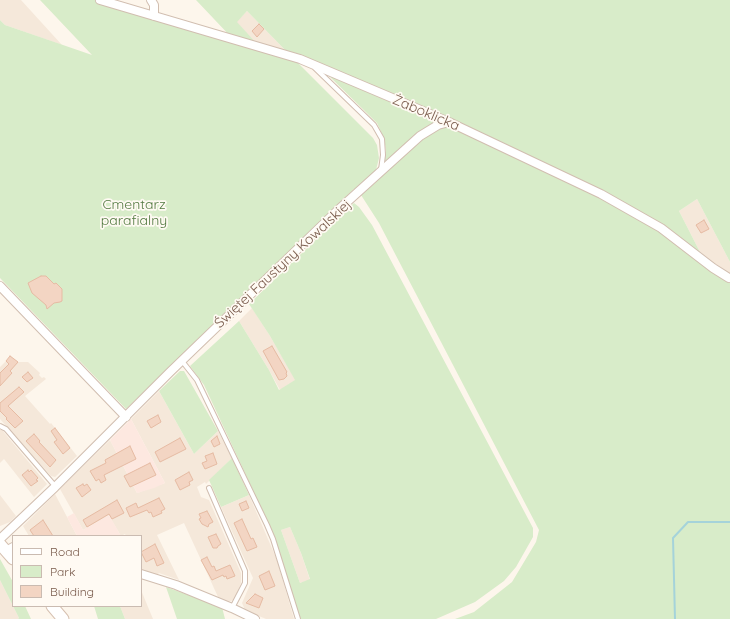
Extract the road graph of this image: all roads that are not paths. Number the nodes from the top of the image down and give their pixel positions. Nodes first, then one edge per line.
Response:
1 (100, 0) edge
2 (152, 0) edge
3 (154, 16) junction
4 (313, 66) junction
5 (449, 122) junction
6 (381, 172) junction
7 (729, 278) edge
8 (0, 286) edge
9 (182, 361) junction
10 (126, 417) junction
11 (0, 426) edge
12 (56, 487) junction
13 (209, 488) dead end
14 (0, 539) edge
15 (142, 574) edge
16 (53, 607) edge
17 (232, 608) junction
18 (63, 619) edge
19 (255, 619) edge
20 (298, 619) edge

1 - 3 street, Żaboklicka
2 - 3 street
3 - 4 street, Żaboklicka
4 - 5 street, Żaboklicka
4 - 6 lane
5 - 6 street, Świętej Faustyny Kowalskiej
5 - 7 street, Żaboklicka
6 - 9 street, Świętej Faustyny Kowalskiej
8 - 10 street
9 - 10 street, Świętej Faustyny Kowalskiej
9 - 20 lane
10 - 12 street, Świętej Faustyny Kowalskiej
11 - 12 lane
12 - 14 street, Świętej Faustyny Kowalskiej
13 - 17 lane
15 - 17 street
16 - 18 main road
17 - 19 street

